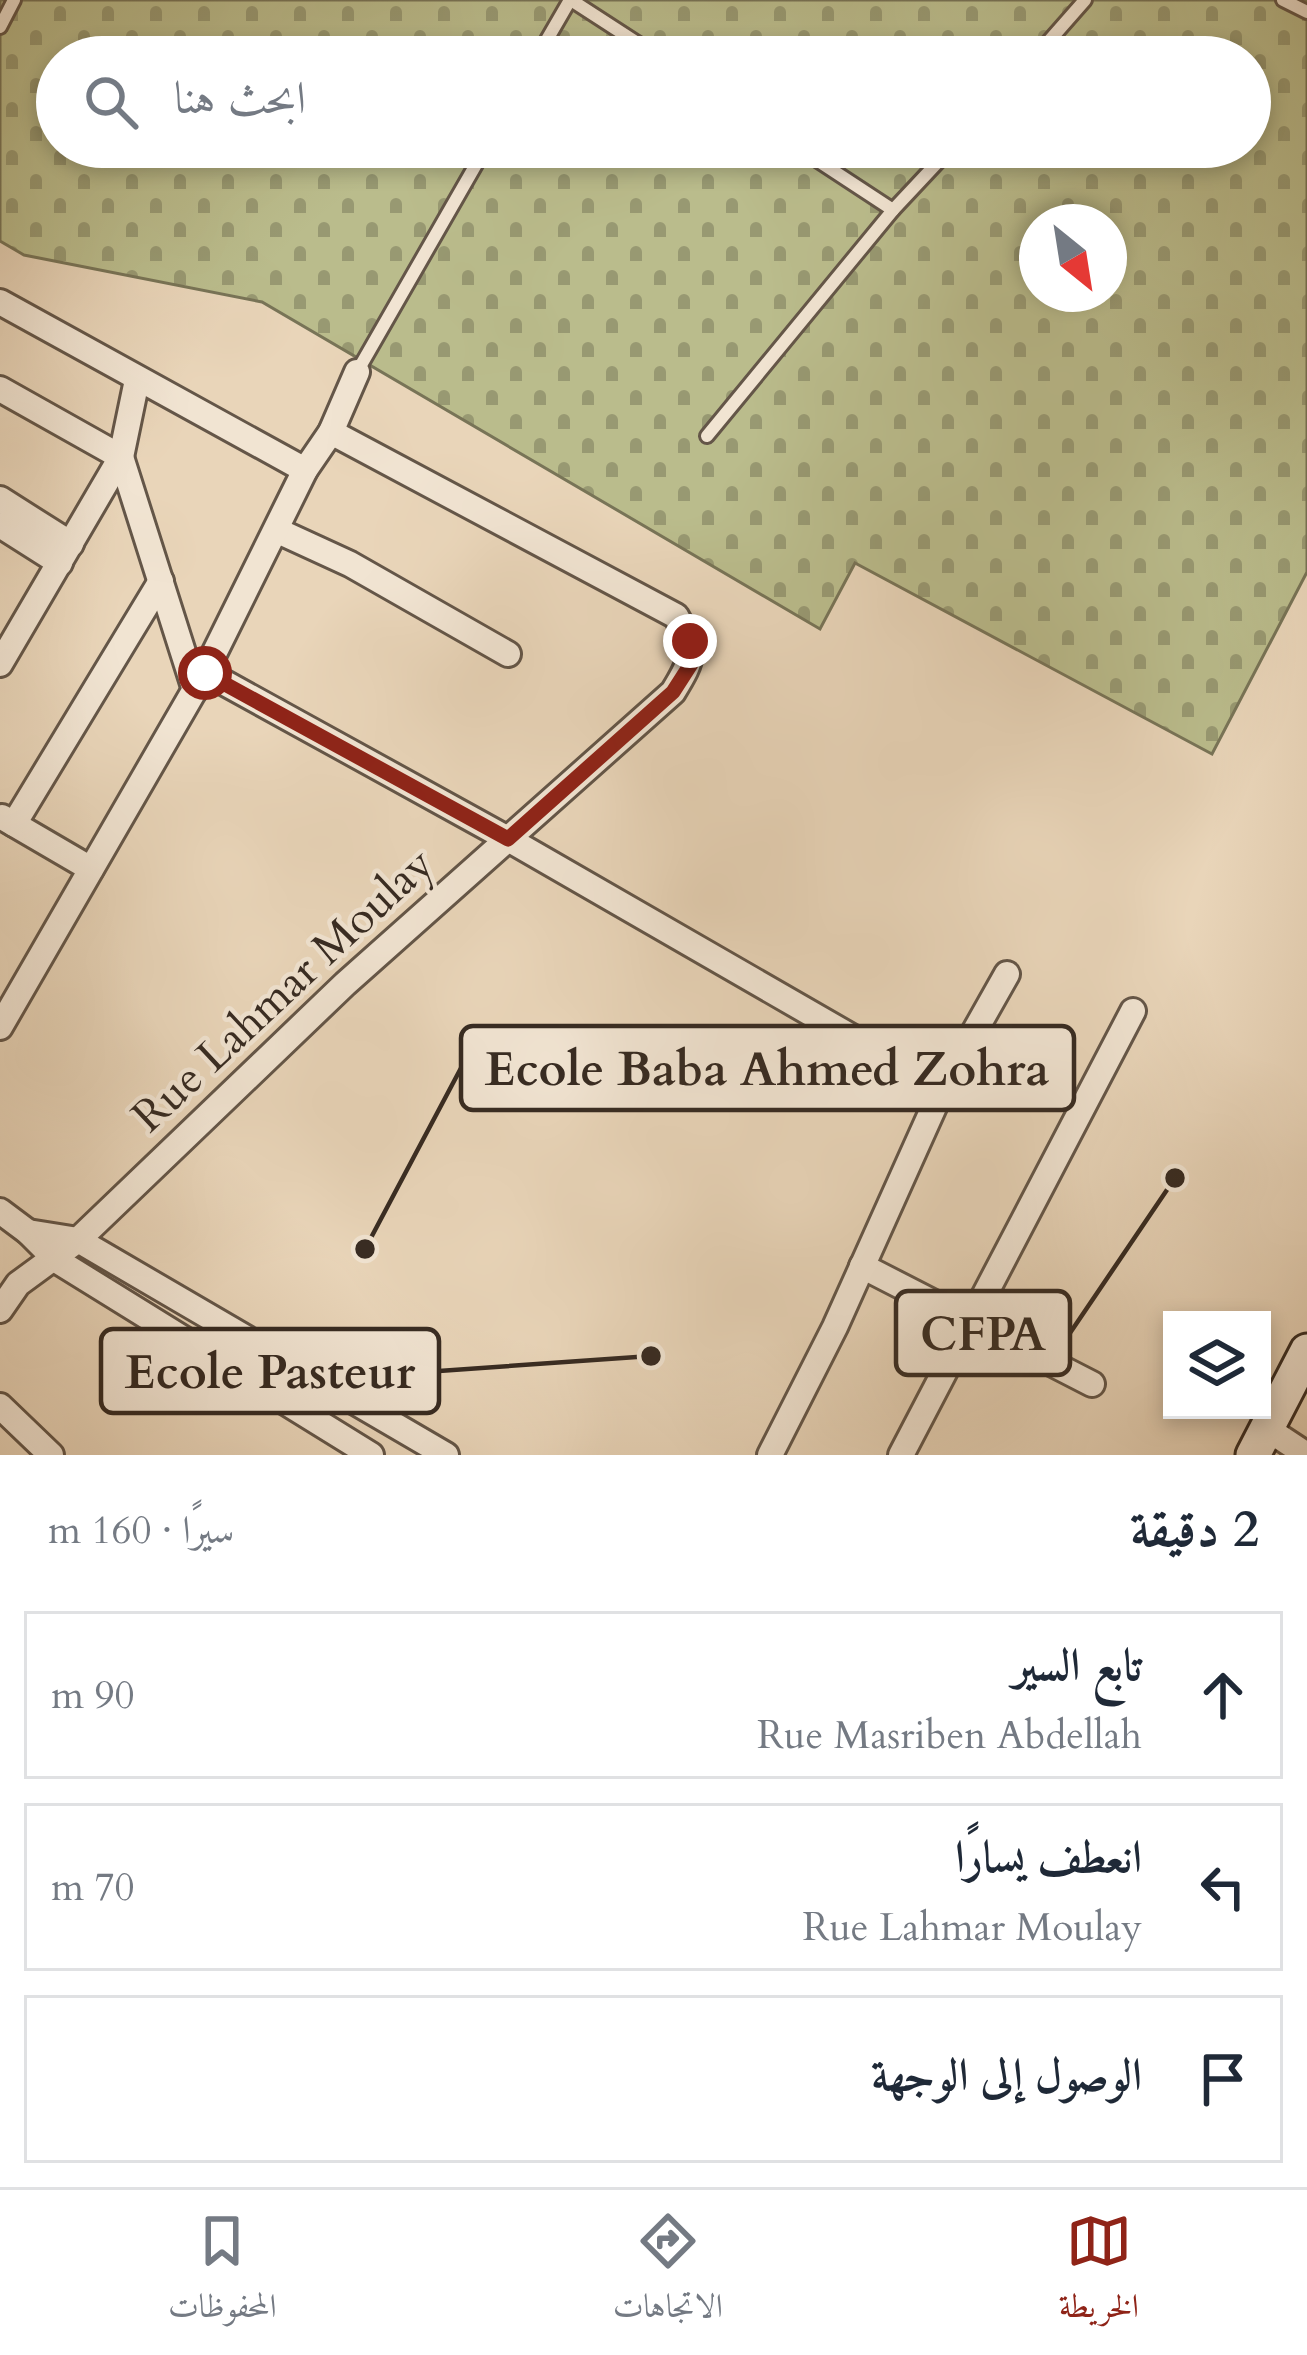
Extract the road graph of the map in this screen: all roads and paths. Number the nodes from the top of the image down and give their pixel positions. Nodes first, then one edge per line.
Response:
1 (14, 0) edge
2 (571, 0) edge
3 (1085, 0) edge
4 (1283, 0) edge
5 (1307, 12) edge
6 (0, 27) edge
7 (550, 36) edge
8 (627, 36) edge
9 (1053, 36) edge
10 (474, 168) edge
11 (830, 168) edge
12 (932, 168) edge
13 (893, 209) junction
14 (0, 302) edge
15 (357, 371) joint
16 (137, 380) junction
17 (0, 388) edge
18 (331, 432) junction
19 (706, 436) dead end
20 (121, 457) junction
21 (304, 470) junction
22 (0, 499) edge
23 (0, 525) edge
24 (276, 530) junction
25 (65, 554) junction
26 (160, 581) junction
27 (508, 654) dead end
28 (0, 664) edge
29 (200, 681) junction
30 (7, 820) edge
31 (508, 839) junction
32 (92, 869) junction
33 (1007, 974) dead end
34 (1132, 1010) dead end
35 (0, 1027) edge
36 (942, 1089) junction
37 (0, 1211) edge
38 (28, 1232) junction
39 (78, 1240) junction
40 (56, 1260) junction
41 (862, 1266) junction
42 (0, 1310) edge
43 (971, 1319) junction
44 (1307, 1352) edge
45 (1092, 1384) dead end
46 (0, 1406) edge
47 (1260, 1442) edge
48 (51, 1455) edge
49 (371, 1455) edge
50 (446, 1455) edge
51 (770, 1455) edge
52 (901, 1455) edge
53 (1306, 1455) edge

1 - 6 lane
2 - 7 lane
2 - 8 lane
3 - 9 lane
4 - 5 lane
10 - 15 lane
11 - 13 lane
12 - 13 lane
13 - 19 lane
14 - 16 street
15 - 18 street
16 - 20 street
16 - 21 street
17 - 20 street
18 - 21 street
18 - 31 street, Rue Lahmar Moulay
20 - 25 street
20 - 26 street
21 - 24 street
22 - 25 street
23 - 25 street
24 - 27 street
24 - 29 street
25 - 28 street
26 - 29 street
26 - 30 street
29 - 31 street
29 - 32 street
30 - 32 street
31 - 36 street
31 - 39 street, Rue Lahmar Moulay
32 - 35 street
33 - 36 street
34 - 43 street
36 - 41 street
37 - 38 street
38 - 39 street
38 - 40 street
39 - 40 street, Rue Lahmar Moulay
39 - 50 street
40 - 42 street, Rue Lahmar Moulay
40 - 49 street
41 - 43 street
41 - 51 street
43 - 45 street
43 - 52 street
44 - 47 main road
46 - 48 street
47 - 53 street

